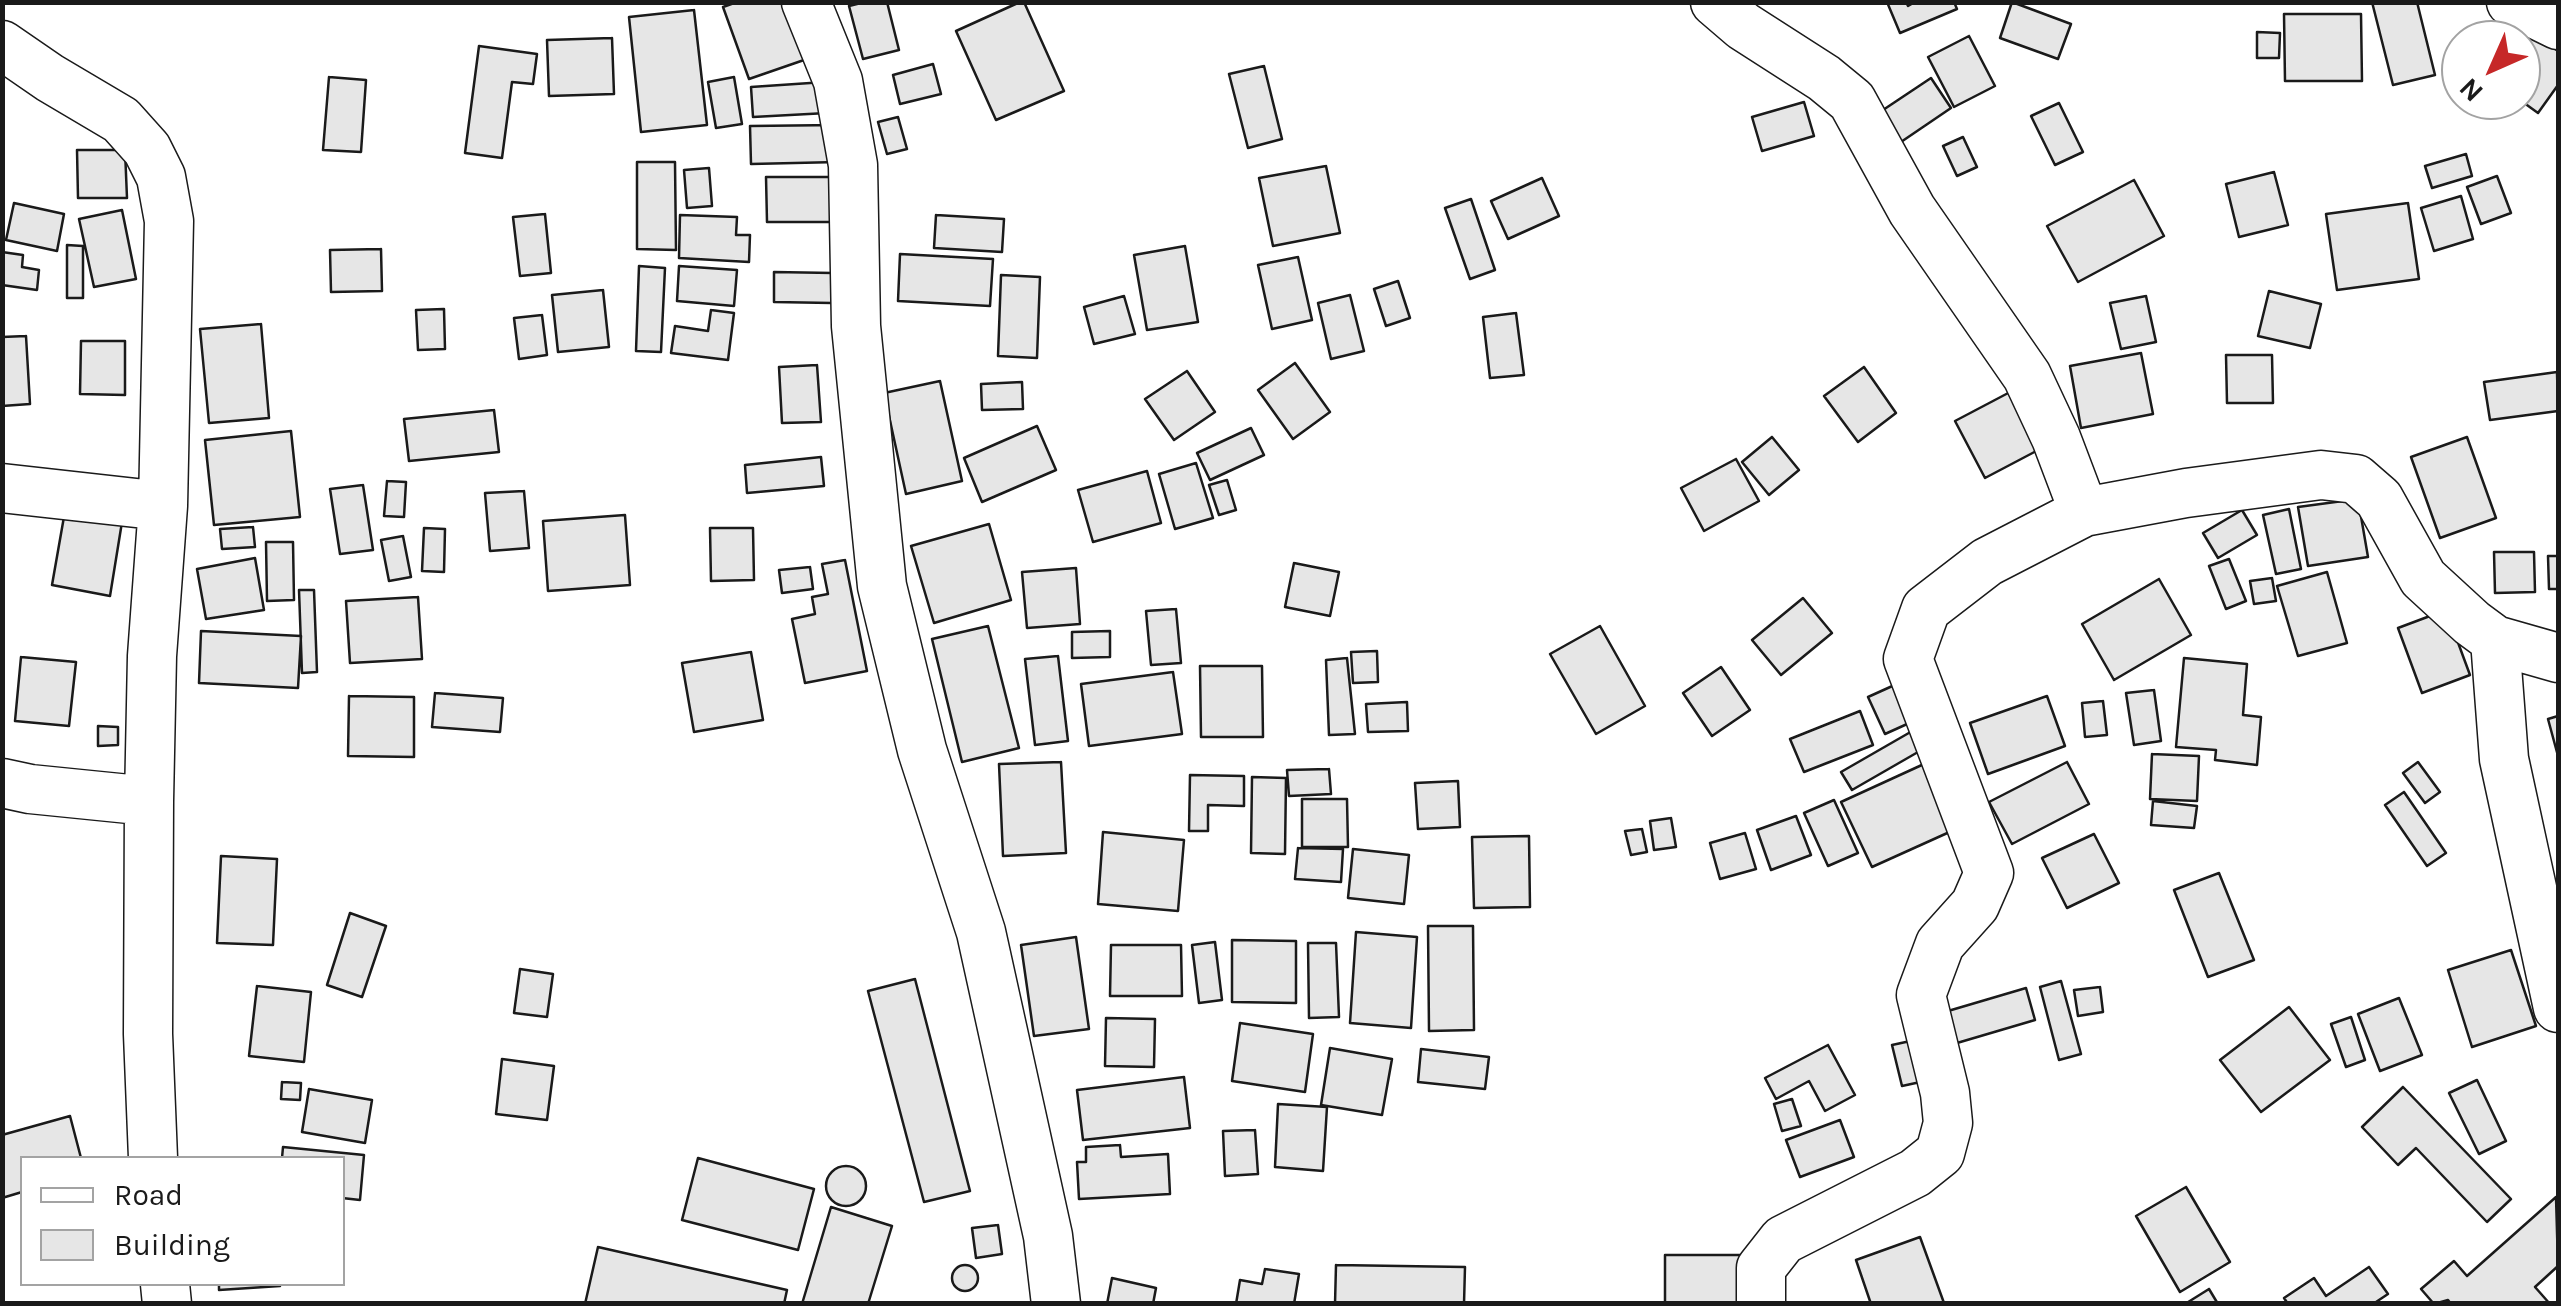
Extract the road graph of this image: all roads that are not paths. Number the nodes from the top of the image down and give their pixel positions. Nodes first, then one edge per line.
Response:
1 (806, 2) edge
2 (1715, 2) edge
3 (2511, 2) edge
4 (2558, 25) edge
5 (2, 45) edge
6 (2, 488) edge
7 (163, 506) junction
8 (2084, 512) junction
9 (2495, 640) junction
10 (2558, 658) edge
11 (2, 783) edge
12 (149, 800) junction
13 (2558, 1008) edge
14 (153, 1156) edge
15 (1056, 1304) edge
16 (1761, 1304) edge

1 - 15 street
2 - 8 street
3 - 4 street
5 - 7 street
6 - 7 street
7 - 12 street
8 - 9 street
8 - 16 street
9 - 10 street
9 - 13 street
11 - 12 street
12 - 14 street

